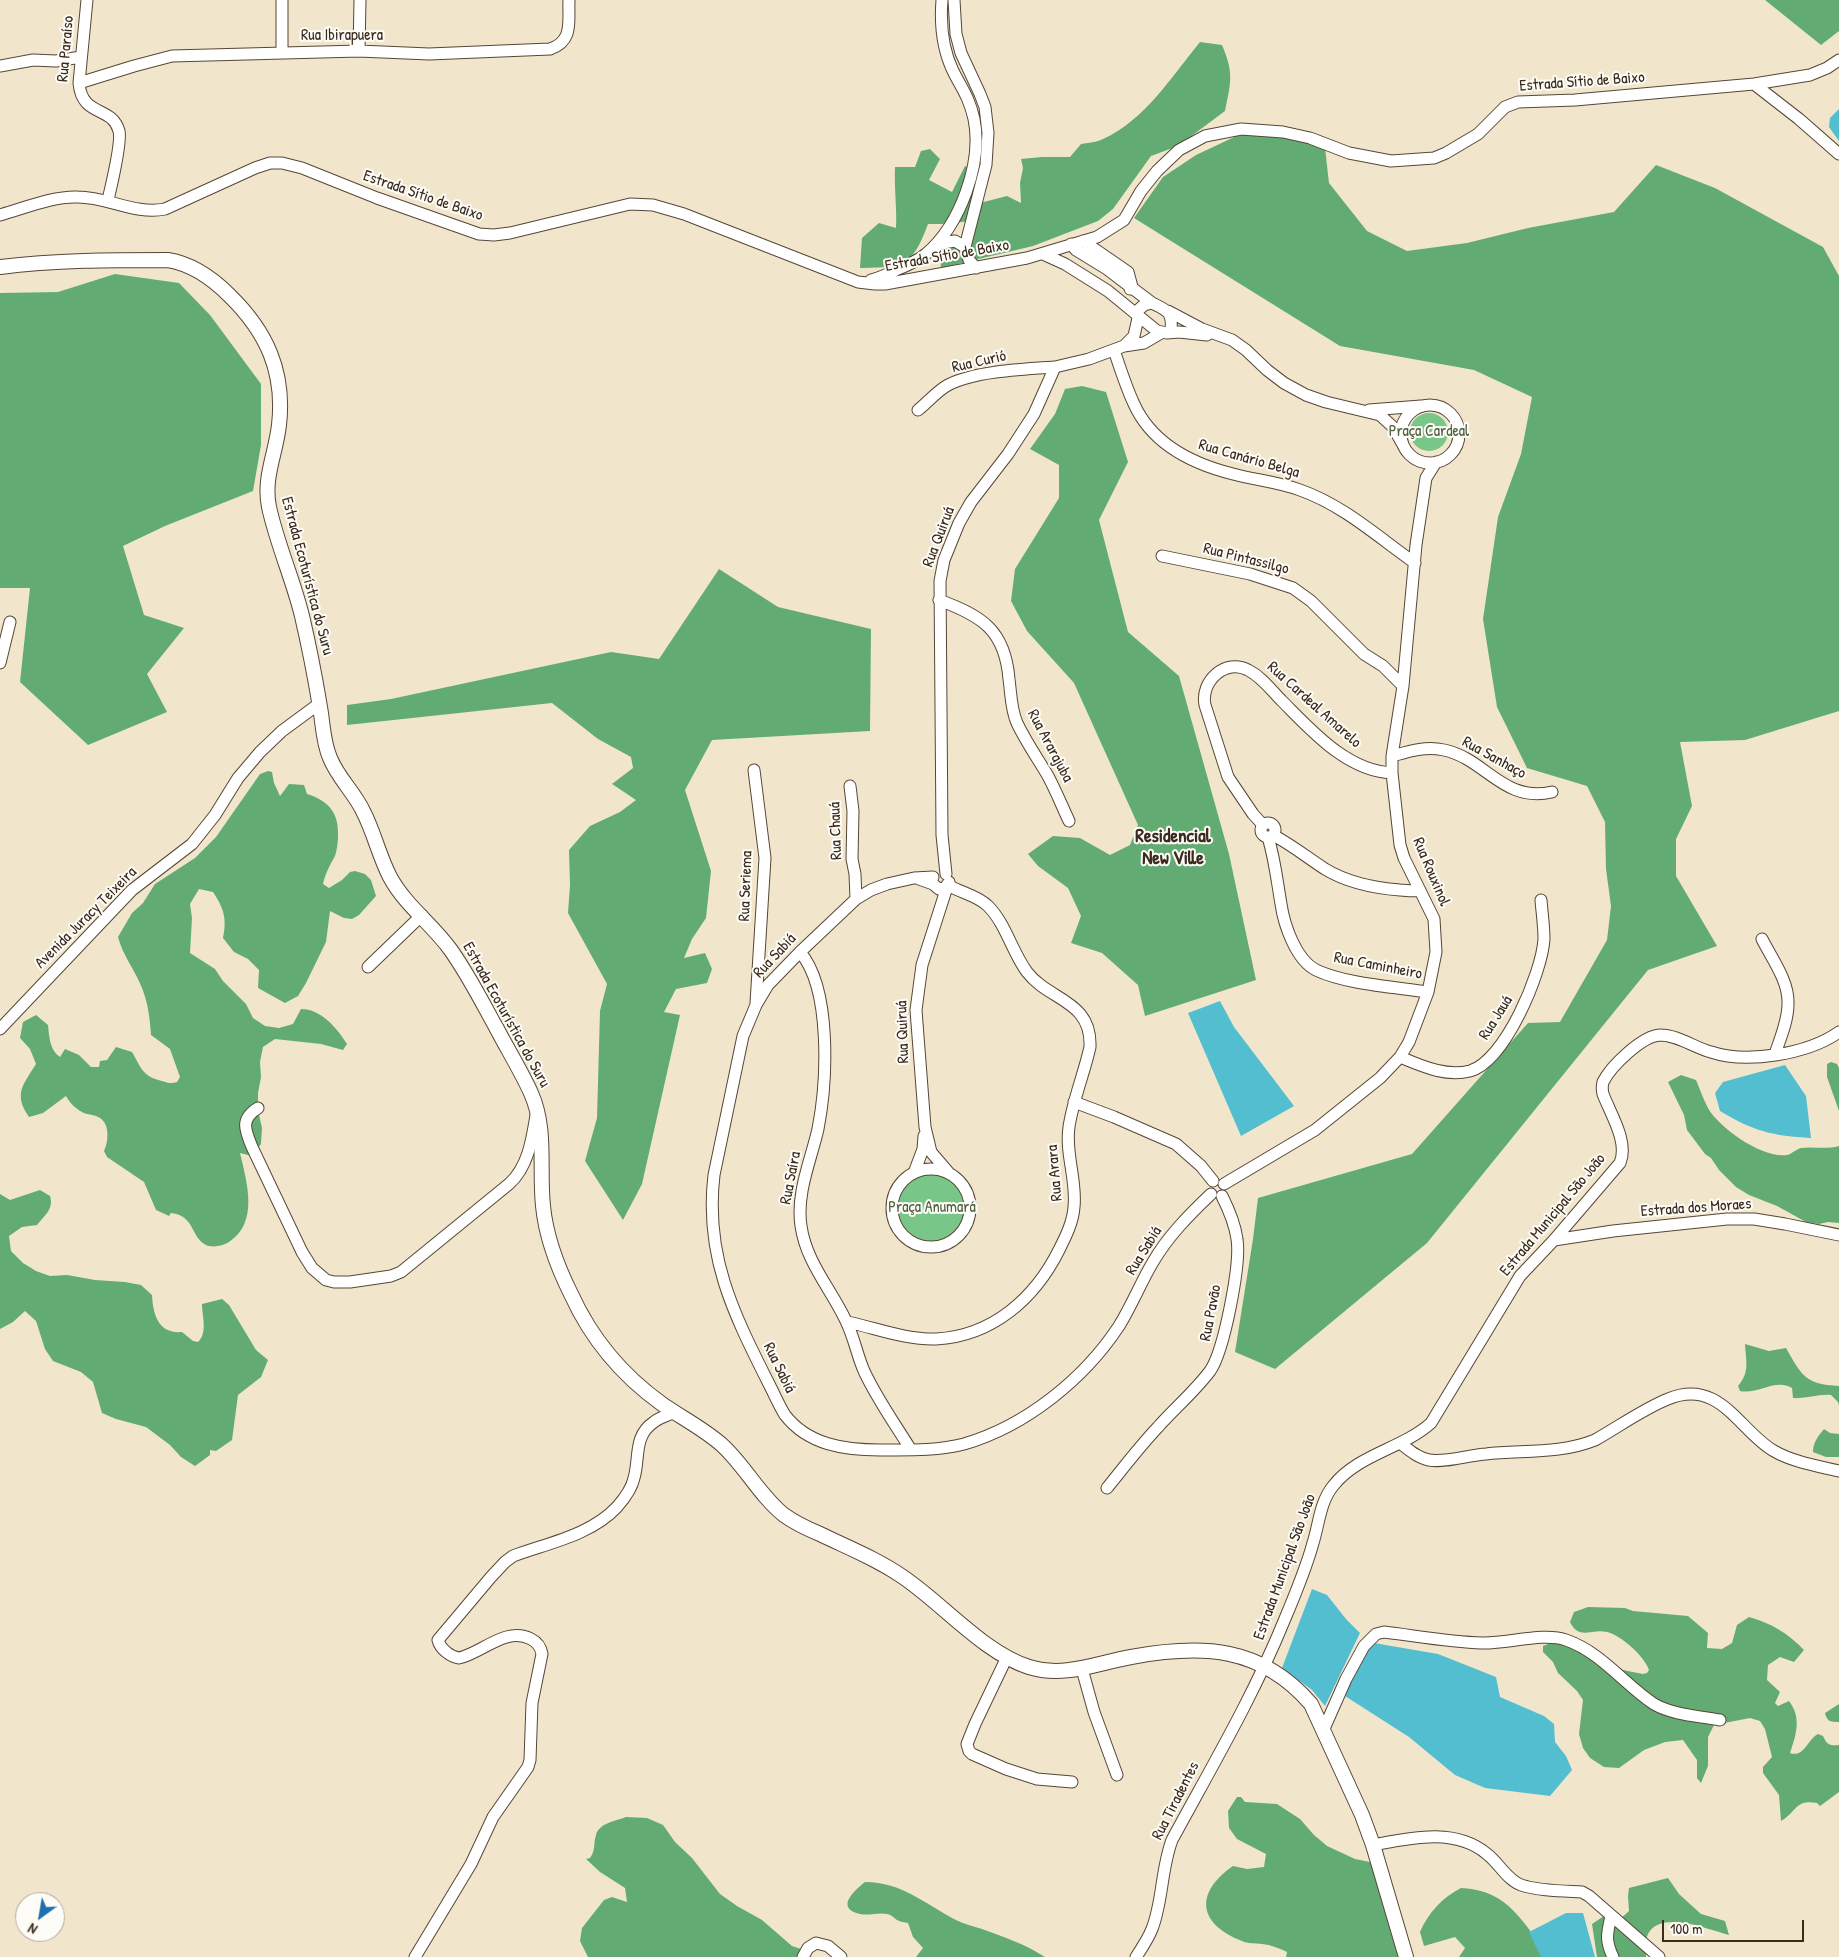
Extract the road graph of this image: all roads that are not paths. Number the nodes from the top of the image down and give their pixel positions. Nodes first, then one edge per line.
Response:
1 (87, 0) edge
2 (282, 0) edge
3 (360, 0) edge
4 (569, 0) edge
5 (942, 0) edge
6 (954, 0) edge
7 (359, 51) junction
8 (282, 53) junction
9 (81, 57) junction
10 (1839, 60) edge
11 (0, 66) edge
12 (78, 83) junction
13 (1754, 84) junction
14 (1839, 154) edge
15 (108, 200) junction
16 (0, 215) edge
17 (937, 244) junction
18 (1077, 245) junction
19 (966, 252) junction
20 (1043, 254) junction
21 (924, 256) junction
22 (0, 259) edge
23 (29, 263) junction
24 (1065, 264) junction
25 (0, 267) edge
26 (970, 269) junction
27 (927, 277) junction
28 (858, 282) junction
29 (1132, 287) junction
30 (1121, 300) junction
31 (1152, 303) junction
32 (1168, 311) junction
33 (1137, 315) junction
34 (1164, 333) junction
35 (1219, 335) junction
36 (1119, 348) junction
37 (1055, 367) junction
38 (1423, 406) junction
39 (918, 410) dead end
40 (1363, 410) junction
41 (1402, 443) junction
42 (1422, 461) junction
43 (1436, 462) junction
44 (1426, 478) junction
45 (1391, 545) junction
46 (1416, 545) junction
47 (1162, 556) dead end
48 (1415, 564) junction
49 (939, 600) junction
50 (10, 622) dead end
51 (0, 663) edge
52 (1406, 663) junction
53 (1383, 666) junction
54 (1403, 686) junction
55 (320, 703) junction
56 (1392, 756) junction
57 (754, 770) dead end
58 (1392, 773) junction
59 (850, 786) dead end
60 (1552, 792) dead end
61 (1069, 821) dead end
62 (1270, 830) junction
63 (855, 874) junction
64 (1412, 874) junction
65 (941, 881) junction
66 (1400, 890) junction
67 (1419, 890) junction
68 (868, 891) junction
69 (856, 899) junction
70 (1541, 900) dead end
71 (422, 915) junction
72 (1762, 939) dead end
73 (800, 952) junction
74 (368, 968) dead end
75 (1428, 992) junction
76 (756, 1005) junction
77 (0, 1029) edge
78 (1839, 1032) edge
79 (1775, 1054) junction
80 (1400, 1057) junction
81 (1074, 1102) junction
82 (258, 1108) dead end
83 (537, 1109) junction
84 (925, 1127) junction
85 (914, 1173) junction
86 (949, 1173) junction
87 (1219, 1183) junction
88 (1217, 1195) junction
89 (1839, 1236) edge
90 (1554, 1240) junction
91 (847, 1322) junction
92 (676, 1412) junction
93 (1400, 1443) junction
94 (911, 1450) junction
95 (1839, 1471) edge
96 (1107, 1488) dead end
97 (1007, 1657) junction
98 (1266, 1666) junction
99 (1082, 1669) junction
100 (1720, 1720) dead end
101 (1323, 1731) junction
102 (1117, 1775) dead end
103 (1072, 1782) dead end
104 (1373, 1845) junction
105 (1611, 1916) junction
106 (415, 1957) edge
107 (804, 1957) edge
108 (841, 1957) edge
109 (1136, 1957) edge
110 (1406, 1957) edge
111 (1613, 1957) edge
112 (1659, 1957) edge

1 - 9 street, Rua Paraíso
2 - 8 street
3 - 7 street
4 - 7 street, Rua Ibirapuera
5 - 17 street
6 - 19 street
7 - 8 street, Rua Ibirapuera
8 - 12 street, Rua Ibirapuera
9 - 11 street
9 - 12 street, Rua Paraíso
10 - 13 street, Estrada Sítio de Baixo
12 - 15 street, Rua Paraíso
13 - 14 street
13 - 18 street, Estrada Sítio de Baixo
15 - 16 street, Estrada Sítio de Baixo
15 - 28 street, Estrada Sítio de Baixo
17 - 19 street
17 - 21 street
18 - 20 street, Estrada Sítio de Baixo
18 - 24 street
18 - 29 street
19 - 26 street
20 - 24 street
20 - 26 street, Estrada Sítio de Baixo
21 - 27 street
21 - 28 street
22 - 23 main road, Estrada Ecoturística do Suru
23 - 25 main road, Estrada Ecoturística do Suru
23 - 55 main road, Estrada Ecoturística do Suru
24 - 30 street
26 - 27 street, Estrada Sítio de Baixo
27 - 28 street, Estrada Sítio de Baixo
29 - 30 street
29 - 31 street
30 - 33 street
31 - 32 street
31 - 33 street
32 - 34 street
32 - 35 street
33 - 34 street
33 - 36 street
34 - 35 street
34 - 36 street
35 - 40 street
36 - 37 street
36 - 45 street, Rua Canário Belga
37 - 39 street, Rua Curió
37 - 49 street, Rua Quiruá
38 - 40 street
38 - 41 street
38 - 43 street
40 - 41 street
41 - 42 street
42 - 43 street
42 - 44 street, Rua Rouxinol
43 - 44 street, Rua Rouxinol
44 - 46 street, Rua Rouxinol
45 - 46 street
45 - 48 street, Rua Canário Belga
46 - 48 street, Rua Rouxinol
47 - 53 street, Rua Pintassilgo
48 - 52 street, Rua Rouxinol
49 - 61 street, Rua Ararajuba
49 - 65 street, Rua Quiruá
50 - 51 street
52 - 53 street
52 - 54 street, Rua Rouxinol
53 - 54 street, Rua Pintassilgo
54 - 56 street, Rua Rouxinol
55 - 71 main road, Estrada Ecoturística do Suru
55 - 77 street, Avenida Juracy Teixeira
56 - 58 street, Rua Rouxinol
56 - 60 street, Rua Sanhaço
57 - 76 street, Rua Seriema
58 - 62 street, Rua Cardeal Amarelo
58 - 64 street, Rua Rouxinol
59 - 63 street, Rua Chauá
62 - 66 street
62 - 75 street, Rua Caminheiro
63 - 68 street, Rua Chauá
63 - 69 street, Rua Chauá
64 - 66 street
64 - 67 street, Rua Rouxinol
65 - 68 street, Rua Sabiá
65 - 81 street, Rua Arara
65 - 84 street, Rua Quiruá
66 - 67 street
67 - 75 street, Rua Rouxinol
68 - 69 street, Rua Sabiá
69 - 73 street, Rua Sabiá
70 - 80 street, Rua Jauá
71 - 74 street
71 - 83 main road, Estrada Ecoturística do Suru
72 - 79 street
73 - 76 street, Rua Sabiá
73 - 91 street, Rua Saíra
75 - 80 street, Rua Rouxinol
76 - 94 street, Rua Sabiá
78 - 79 street, Estrada Municipal São João
79 - 90 street, Estrada Municipal São João
80 - 87 street, Rua Rouxinol
81 - 87 street
81 - 91 street, Rua Arara
82 - 83 street
83 - 92 main road, Estrada Ecoturística do Suru
84 - 85 street
84 - 86 street
85 - 86 street
85 - 86 street
87 - 88 street
88 - 94 street, Rua Sabiá
88 - 96 street, Rua Pavão
89 - 90 street, Estrada dos Moraes
90 - 93 street, Estrada Municipal São João
91 - 94 street, Rua Saíra
92 - 97 main road, Estrada Ecoturística do Suru
92 - 106 street
93 - 95 street
93 - 98 street, Estrada Municipal São João
97 - 99 main road, Estrada Ecoturística do Suru
97 - 103 street
98 - 99 main road, Estrada Ecoturística do Suru
98 - 101 main road, Estrada Ecoturística do Suru
98 - 109 street, Rua Tiradentes
99 - 102 street
100 - 101 street
101 - 104 main road, Estrada Ecoturística do Suru
104 - 105 street
104 - 110 main road, Estrada Ecoturística do Suru
105 - 111 street
105 - 112 street
107 - 108 street

